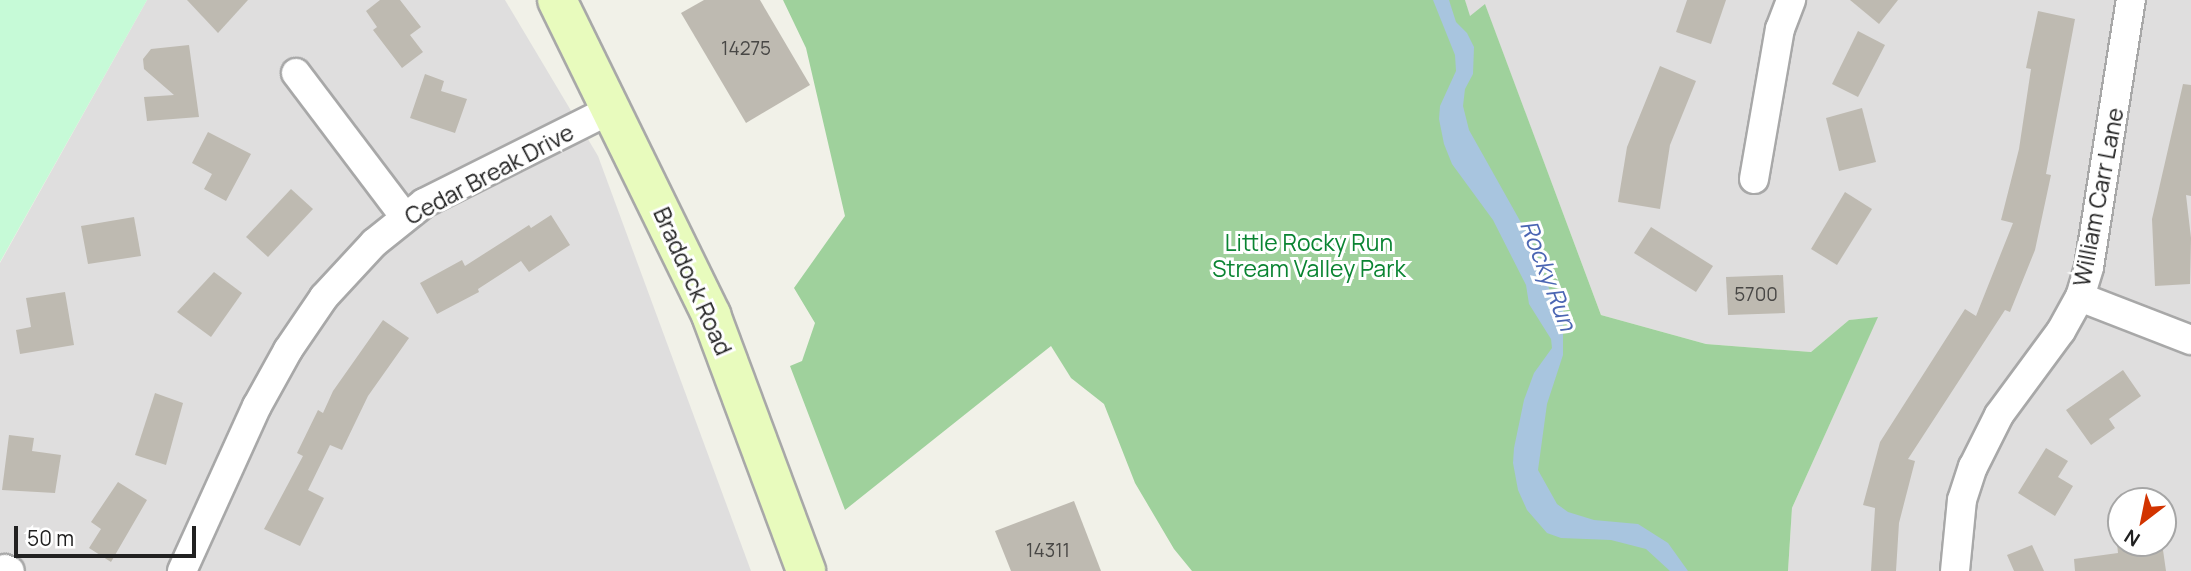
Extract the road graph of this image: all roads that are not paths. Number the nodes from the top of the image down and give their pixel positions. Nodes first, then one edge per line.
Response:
1 (557, 0) edge
2 (1791, 0) edge
3 (2132, 0) edge
4 (296, 73) dead end
5 (612, 108) junction
6 (1754, 179) dead end
7 (404, 216) junction
8 (2080, 297) junction
9 (2191, 340) edge
10 (182, 571) edge
11 (806, 571) edge
12 (1955, 571) edge

1 - 5 main road, Braddock Road
2 - 6 street
3 - 8 street, William Carr Lane
4 - 7 street
5 - 7 street, Cedar Break Drive
5 - 11 main road, Braddock Road
7 - 10 street, Cedar Break Drive
8 - 9 street
8 - 12 street, William Carr Lane

